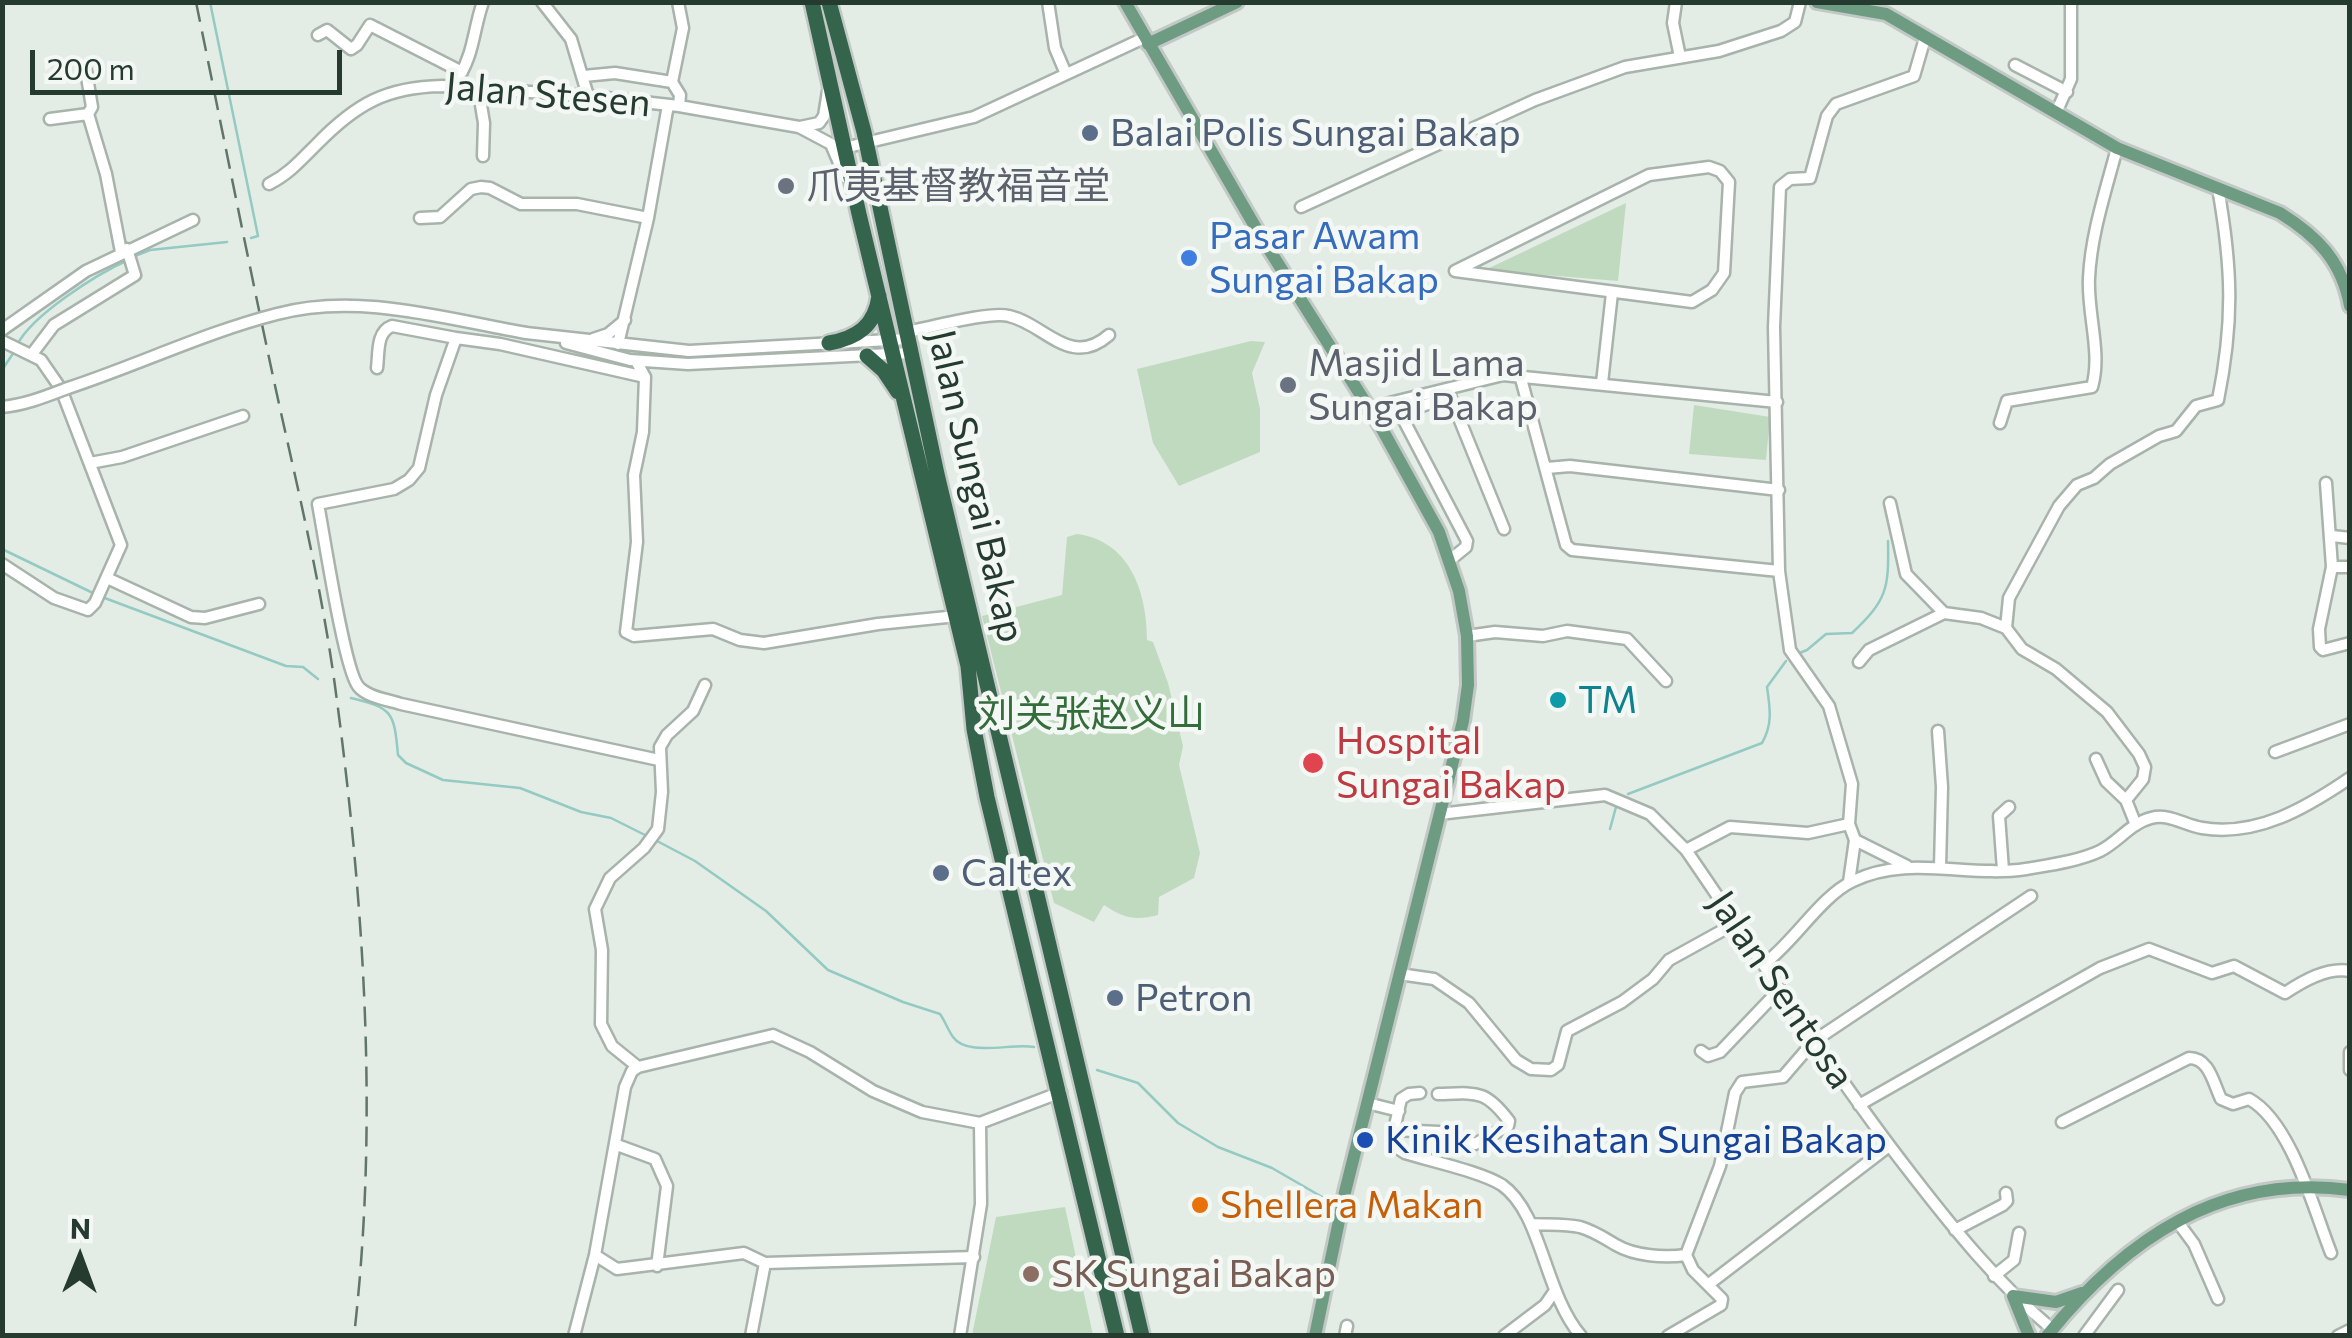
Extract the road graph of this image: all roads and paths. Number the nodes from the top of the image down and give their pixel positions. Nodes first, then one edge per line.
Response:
1 (483, 2) edge
2 (542, 2) edge
3 (678, 2) edge
4 (1048, 2) edge
5 (1125, 2) edge
6 (1237, 2) edge
7 (1676, 2) edge
8 (1800, 2) edge
9 (1817, 2) edge
10 (2071, 2) edge
11 (830, 9) edge
12 (813, 10) edge
13 (318, 34) dead end
14 (1925, 38) junction
15 (1146, 41) junction
16 (1680, 57) junction
17 (2015, 65) dead end
18 (86, 71) dead end
19 (462, 72) junction
20 (1066, 74) junction
21 (584, 76) junction
22 (672, 82) junction
23 (829, 85) junction
24 (459, 86) junction
25 (478, 87) junction
26 (2067, 92) junction
27 (588, 96) junction
28 (674, 106) junction
29 (88, 114) junction
30 (2056, 114) junction
31 (50, 119) dead end
32 (799, 127) junction
33 (866, 143) junction
34 (844, 148) junction
35 (2117, 148) junction
36 (483, 156) dead end
37 (269, 184) dead end
38 (2218, 188) junction
39 (1301, 207) dead end
40 (859, 214) junction
41 (420, 218) dead end
42 (648, 218) junction
43 (193, 220) dead end
44 (1495, 252) junction
45 (128, 255) junction
46 (1498, 277) junction
47 (879, 292) junction
48 (1612, 293) junction
49 (2350, 306) edge
50 (626, 319) junction
51 (2, 330) edge
52 (1109, 335) dead end
53 (551, 337) junction
54 (456, 338) junction
55 (590, 340) junction
56 (6, 343) edge
57 (828, 343) junction
58 (618, 344) junction
59 (902, 344) junction
60 (641, 347) junction
61 (29, 352) junction
62 (867, 356) junction
63 (633, 360) junction
64 (656, 362) junction
65 (377, 368) dead end
66 (1520, 375) junction
67 (645, 378) junction
68 (1602, 383) junction
69 (1447, 391) junction
70 (1777, 402) junction
71 (2, 407) edge
72 (907, 408) junction
73 (1400, 413) junction
74 (1373, 415) junction
75 (243, 416) dead end
76 (2000, 423) dead end
77 (1420, 455) junction
78 (90, 463) junction
79 (1401, 463) junction
80 (1547, 468) junction
81 (2326, 483) dead end
82 (1779, 490) junction
83 (1890, 503) dead end
84 (1504, 529) dead end
85 (2332, 536) junction
86 (2350, 538) edge
87 (1450, 560) junction
88 (2, 564) edge
89 (2332, 566) junction
90 (2350, 567) edge
91 (1779, 571) junction
92 (105, 583) junction
93 (259, 604) dead end
94 (1944, 612) junction
95 (957, 616) junction
96 (2006, 628) junction
97 (1467, 636) junction
98 (2350, 644) edge
99 (1859, 662) dead end
100 (1666, 681) dead end
101 (705, 685) dead end
102 (2350, 724) edge
103 (1938, 731) dead end
104 (2276, 752) dead end
105 (2096, 759) dead end
106 (658, 760) junction
107 (2350, 778) edge
108 (2126, 800) junction
109 (2009, 808) dead end
110 (1439, 814) junction
111 (1849, 824) junction
112 (2136, 825) junction
113 (1854, 840) junction
114 (1686, 850) junction
115 (1909, 867) junction
116 (1940, 867) junction
117 (2002, 870) junction
118 (1850, 882) junction
119 (2031, 896) dead end
120 (1736, 923) junction
121 (1764, 964) junction
122 (2348, 966) edge
123 (1399, 974) junction
124 (1780, 989) junction
125 (1814, 1041) junction
126 (1701, 1052) dead end
127 (2350, 1052) edge
128 (638, 1067) junction
129 (2350, 1070) edge
130 (1061, 1092) junction
131 (1420, 1094) dead end
132 (1438, 1094) dead end
133 (1367, 1103) junction
134 (1859, 1105) junction
135 (1398, 1111) junction
136 (2062, 1122) dead end
137 (980, 1123) junction
138 (1394, 1130) junction
139 (617, 1145) junction
140 (1889, 1146) junction
141 (2307, 1186) junction
142 (2350, 1190) edge
143 (2006, 1193) dead end
144 (2177, 1221) junction
145 (1532, 1224) junction
146 (1954, 1230) junction
147 (2019, 1233) dead end
148 (2330, 1253) dead end
149 (1686, 1255) junction
150 (595, 1256) junction
151 (974, 1257) junction
152 (765, 1262) junction
153 (657, 1266) junction
154 (1994, 1276) junction
155 (1709, 1284) junction
156 (2118, 1290) dead end
157 (1554, 1292) junction
158 (2084, 1292) junction
159 (2013, 1296) junction
160 (2218, 1299) dead end
161 (2350, 1330) edge
162 (2050, 1332) edge
163 (574, 1336) edge
164 (751, 1336) edge
165 (960, 1336) edge
166 (1117, 1336) edge
167 (1142, 1336) edge
168 (1315, 1336) edge
169 (1504, 1336) edge
170 (1582, 1336) edge
171 (1668, 1336) edge
172 (2029, 1336) edge
173 (2084, 1336) edge
174 (2338, 1336) edge

1 - 19 street
2 - 21 street
3 - 22 street
4 - 20 street
5 - 15 main road
6 - 15 main road
7 - 16 street
8 - 16 street
9 - 14 main road
10 - 26 street
11 - 33 highway, Jalan Sungai Bakap
12 - 23 highway, Jalan Sungai Bakap
13 - 19 street
14 - 30 main road
14 - 70 street
15 - 20 street
15 - 74 main road
16 - 39 street
17 - 26 street
18 - 29 street
19 - 24 street
20 - 33 street
21 - 22 street
21 - 27 street
22 - 28 street
23 - 32 street
23 - 34 highway, Jalan Sungai Bakap
24 - 25 street, Jalan Stesen
24 - 37 street, Jalan Stesen
25 - 27 street, Jalan Stesen
25 - 36 street
26 - 30 street
27 - 28 street, Jalan Stesen
28 - 32 street, Jalan Stesen
28 - 42 street
29 - 31 street
29 - 45 street
30 - 35 main road
32 - 40 street, Jalan Stesen
33 - 34 street
33 - 59 highway, Jalan Sungai Bakap
34 - 40 highway, Jalan Sungai Bakap
35 - 38 main road
35 - 76 street
38 - 49 main road
38 - 96 street
40 - 47 highway, Jalan Sungai Bakap
41 - 42 street
42 - 50 street
43 - 45 street
44 - 46 street
44 - 46 street
44 - 48 street
45 - 51 street
45 - 61 street
46 - 48 street
47 - 57 highway
47 - 59 highway, Jalan Sungai Bakap
48 - 68 street
50 - 55 street
50 - 58 street
50 - 60 street
52 - 59 street
53 - 55 street
53 - 63 street
53 - 71 street, bridge
54 - 65 street
54 - 67 street
54 - 106 street
55 - 58 street
56 - 61 street
57 - 59 street
57 - 60 street
58 - 60 street
58 - 63 street
59 - 62 street
59 - 72 highway, Jalan Sungai Bakap
59 - 167 highway, Jalan Sungai Bakap
61 - 78 street
62 - 64 street
62 - 72 highway
63 - 64 street
63 - 67 street
64 - 67 street
66 - 68 street
66 - 69 street
66 - 80 street
67 - 95 street
68 - 70 street
69 - 73 street
69 - 74 street
69 - 84 street
70 - 82 street
72 - 95 highway, Jalan Sungai Bakap
73 - 74 street
73 - 77 street
74 - 79 main road
75 - 78 street
77 - 79 street
77 - 87 street
78 - 92 street
79 - 87 main road
80 - 82 street
80 - 91 street
81 - 85 street
82 - 91 street
83 - 94 street
85 - 86 street
85 - 89 street
87 - 97 main road
88 - 92 street
89 - 90 street
89 - 98 street
91 - 111 street
92 - 93 street
94 - 96 street
94 - 99 street
95 - 130 highway, Jalan Sungai Bakap
96 - 108 street
97 - 100 street
97 - 110 main road
101 - 106 street
102 - 104 street
103 - 116 street
105 - 108 street
106 - 128 street
107 - 112 street
108 - 112 street
109 - 117 street
110 - 114 street, Jalan Sentosa
110 - 123 main road
111 - 113 street
111 - 114 street
112 - 117 street
113 - 115 street
113 - 118 street
114 - 120 street, Jalan Sentosa
115 - 116 street
115 - 118 street
116 - 117 street
118 - 121 street
119 - 125 street
120 - 121 street, Jalan Sentosa
120 - 123 street
121 - 124 street, Jalan Sentosa
122 - 134 street
123 - 133 main road
124 - 125 street, Jalan Sentosa
124 - 126 street
125 - 134 street, Jalan Sentosa
125 - 149 street
127 - 129 street
128 - 137 street
128 - 139 street
130 - 137 street
130 - 166 highway, Jalan Sungai Bakap
131 - 135 street
132 - 138 street
133 - 135 street
133 - 168 main road
134 - 140 street, Jalan Sentosa
135 - 138 street
136 - 141 street
137 - 151 street
138 - 145 street
139 - 150 street
139 - 153 street
140 - 146 street, Jalan Sentosa
140 - 155 street
141 - 142 main road
141 - 144 main road
141 - 148 street
143 - 146 street
144 - 158 main road
144 - 160 street
145 - 149 street
145 - 157 street
146 - 154 street, Jalan Sentosa
147 - 154 street
149 - 155 street
150 - 153 street
150 - 163 street
151 - 152 street
151 - 165 street
152 - 153 street
152 - 164 street
154 - 159 street, Jalan Sentosa
155 - 171 street
156 - 173 street
157 - 169 street
157 - 170 street
158 - 159 main road
158 - 162 main road
159 - 162 street, Jalan Sentosa
159 - 172 main road
161 - 174 street

